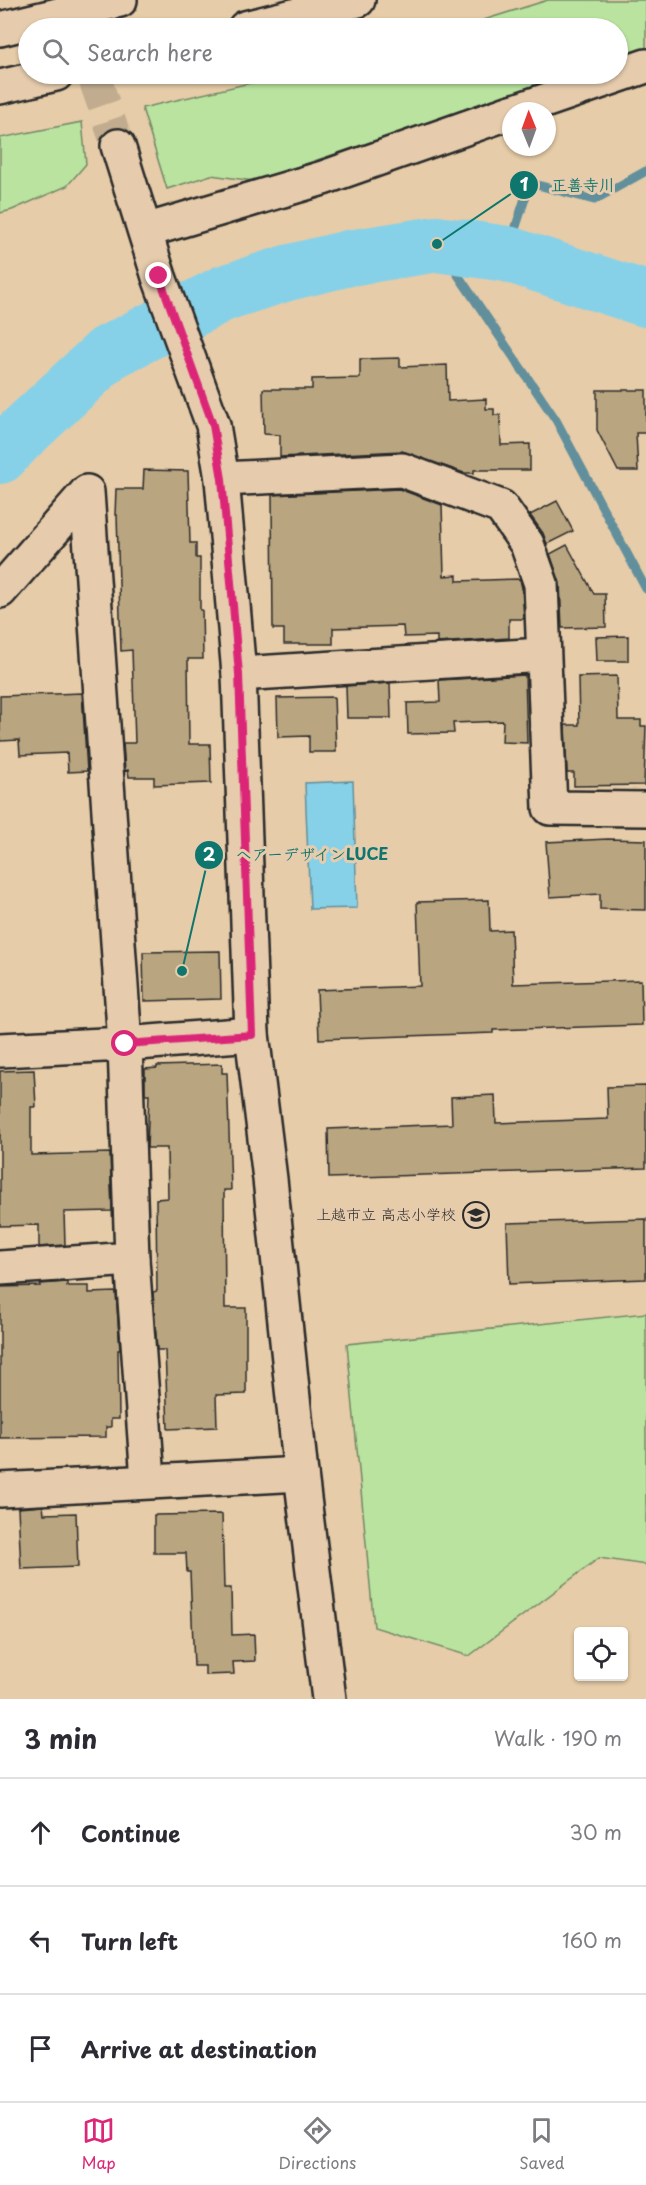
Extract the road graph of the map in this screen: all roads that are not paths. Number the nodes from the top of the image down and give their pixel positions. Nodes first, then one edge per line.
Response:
1 (120, 0) edge
2 (358, 0) edge
3 (46, 18) edge
4 (285, 18) edge
5 (18, 25) edge
6 (0, 29) edge
7 (646, 66) edge
8 (628, 72) edge
9 (18, 83) edge
10 (594, 84) edge
11 (0, 87) edge
12 (542, 102) edge
13 (502, 116) edge
14 (118, 147) tunnel mouth
15 (145, 231) junction
16 (222, 479) junction
17 (0, 591) edge
18 (543, 655) junction
19 (239, 674) junction
20 (646, 809) edge
21 (252, 1035) junction
22 (125, 1044) junction
23 (0, 1050) edge
24 (132, 1259) junction
25 (0, 1268) edge
26 (301, 1474) junction
27 (148, 1480) junction
28 (0, 1490) edge
29 (329, 1699) edge

1 - 3 main road
2 - 4 main road
5 - 6 main road
7 - 8 main road
9 - 11 main road
10 - 12 main road
13 - 15 main road
14 - 15 main road
15 - 16 main road
16 - 18 main road
16 - 19 main road
17 - 22 main road
18 - 19 main road
18 - 20 main road
19 - 21 main road
21 - 22 main road
21 - 26 main road
22 - 23 main road
22 - 24 main road
24 - 25 main road
24 - 27 main road
26 - 27 main road
26 - 29 main road
27 - 28 main road

